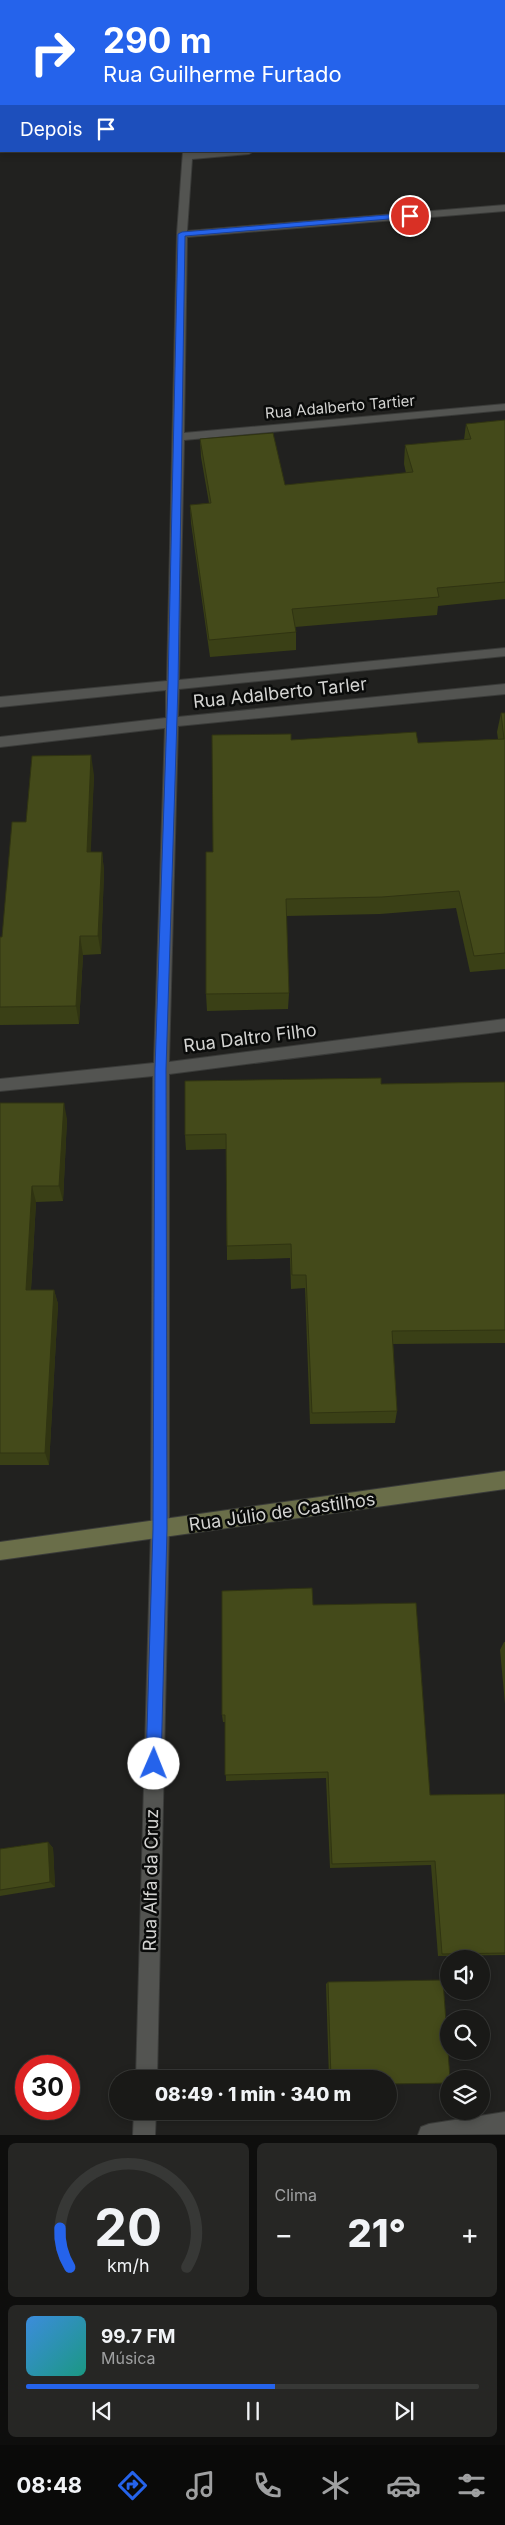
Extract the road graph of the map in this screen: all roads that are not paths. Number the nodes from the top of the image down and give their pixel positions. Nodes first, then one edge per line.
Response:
1 (229, 152) edge
2 (188, 154) edge
3 (505, 208) edge
4 (182, 234) junction
5 (505, 406) edge
6 (178, 438) junction
7 (505, 652) edge
8 (173, 685) junction
9 (505, 689) edge
10 (0, 702) edge
11 (172, 722) junction
12 (0, 742) edge
13 (505, 1025) edge
14 (160, 1069) junction
15 (0, 1085) edge
16 (505, 1480) edge
17 (160, 1529) junction
18 (0, 1551) edge
19 (146, 2070) edge
20 (145, 2120) edge
21 (505, 2123) edge
22 (144, 2135) edge
23 (428, 2135) edge

1 - 2 street
2 - 4 street, Rua Alfa da Cruz
3 - 4 street
4 - 6 street, Rua Alfa da Cruz
5 - 6 street, Rua Adalberto Tartier
6 - 8 street, Rua Alfa da Cruz
7 - 8 street, Rua Adalberto Tarler
8 - 10 street, Rua Adalberto Tarler
8 - 11 street, Rua Alfa da Cruz
9 - 11 street, Rua Adalberto Tarler
11 - 12 street, Rua Adalberto Tarler
11 - 14 street, Rua Alfa da Cruz
13 - 14 street, Rua Daltro Filho
14 - 15 street, Rua Daltro Filho
14 - 17 street, Rua Alfa da Cruz
16 - 17 street, Rua Júlio de Castilhos
17 - 18 street, Rua Júlio de Castilhos
17 - 19 street, Rua Alfa da Cruz
20 - 22 street
21 - 23 street

